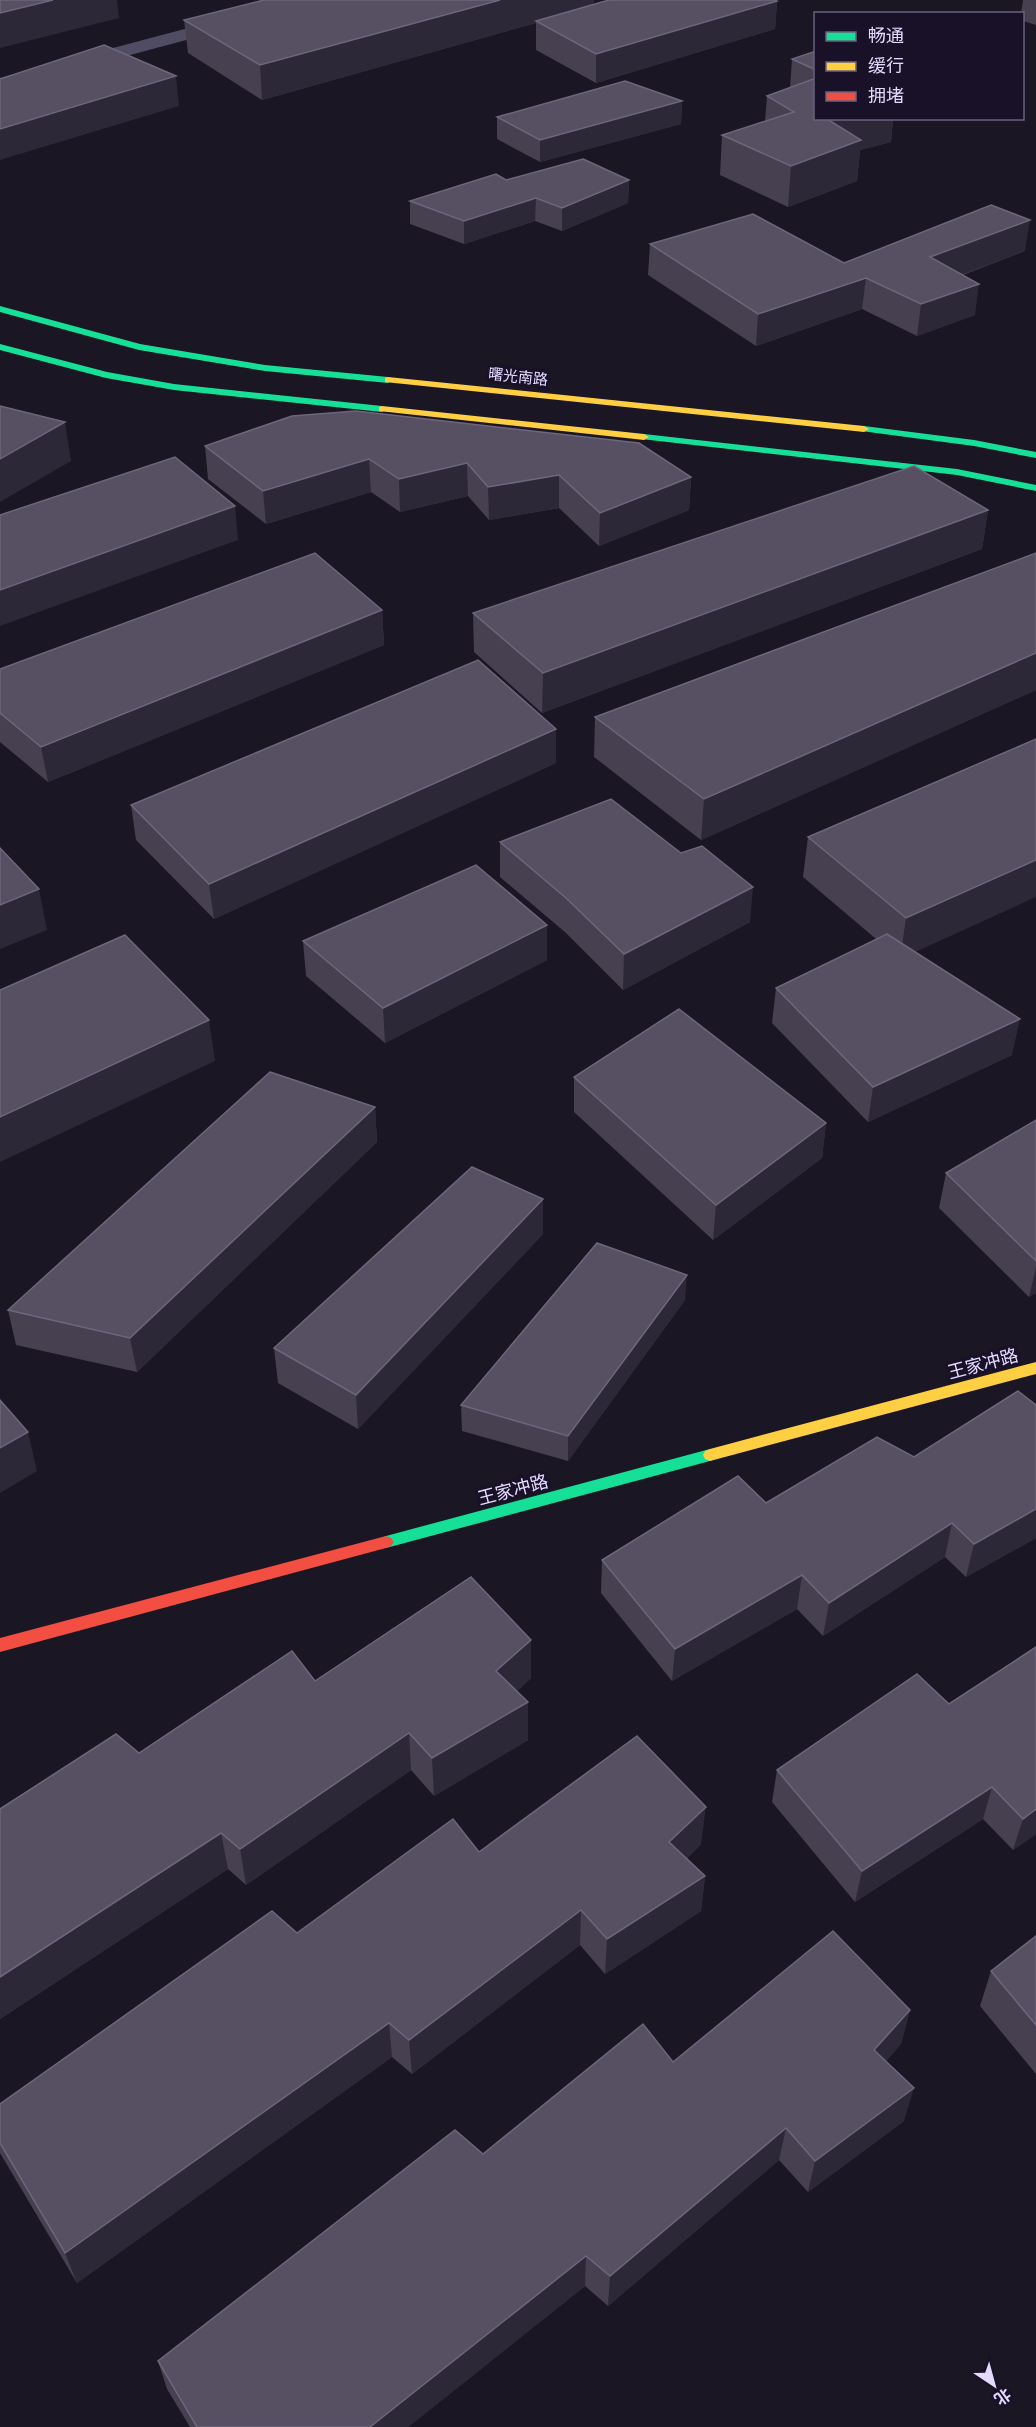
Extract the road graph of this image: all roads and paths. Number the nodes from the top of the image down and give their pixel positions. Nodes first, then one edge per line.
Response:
1 (314, 0) edge
2 (0, 84) edge
3 (0, 309) edge
4 (0, 347) edge
5 (1036, 454) edge
6 (1036, 488) edge
7 (1036, 1368) edge
8 (0, 1646) edge

1 - 2 street
3 - 5 main road, 曙光南路
4 - 6 main road
7 - 8 main road, 王家冲路

